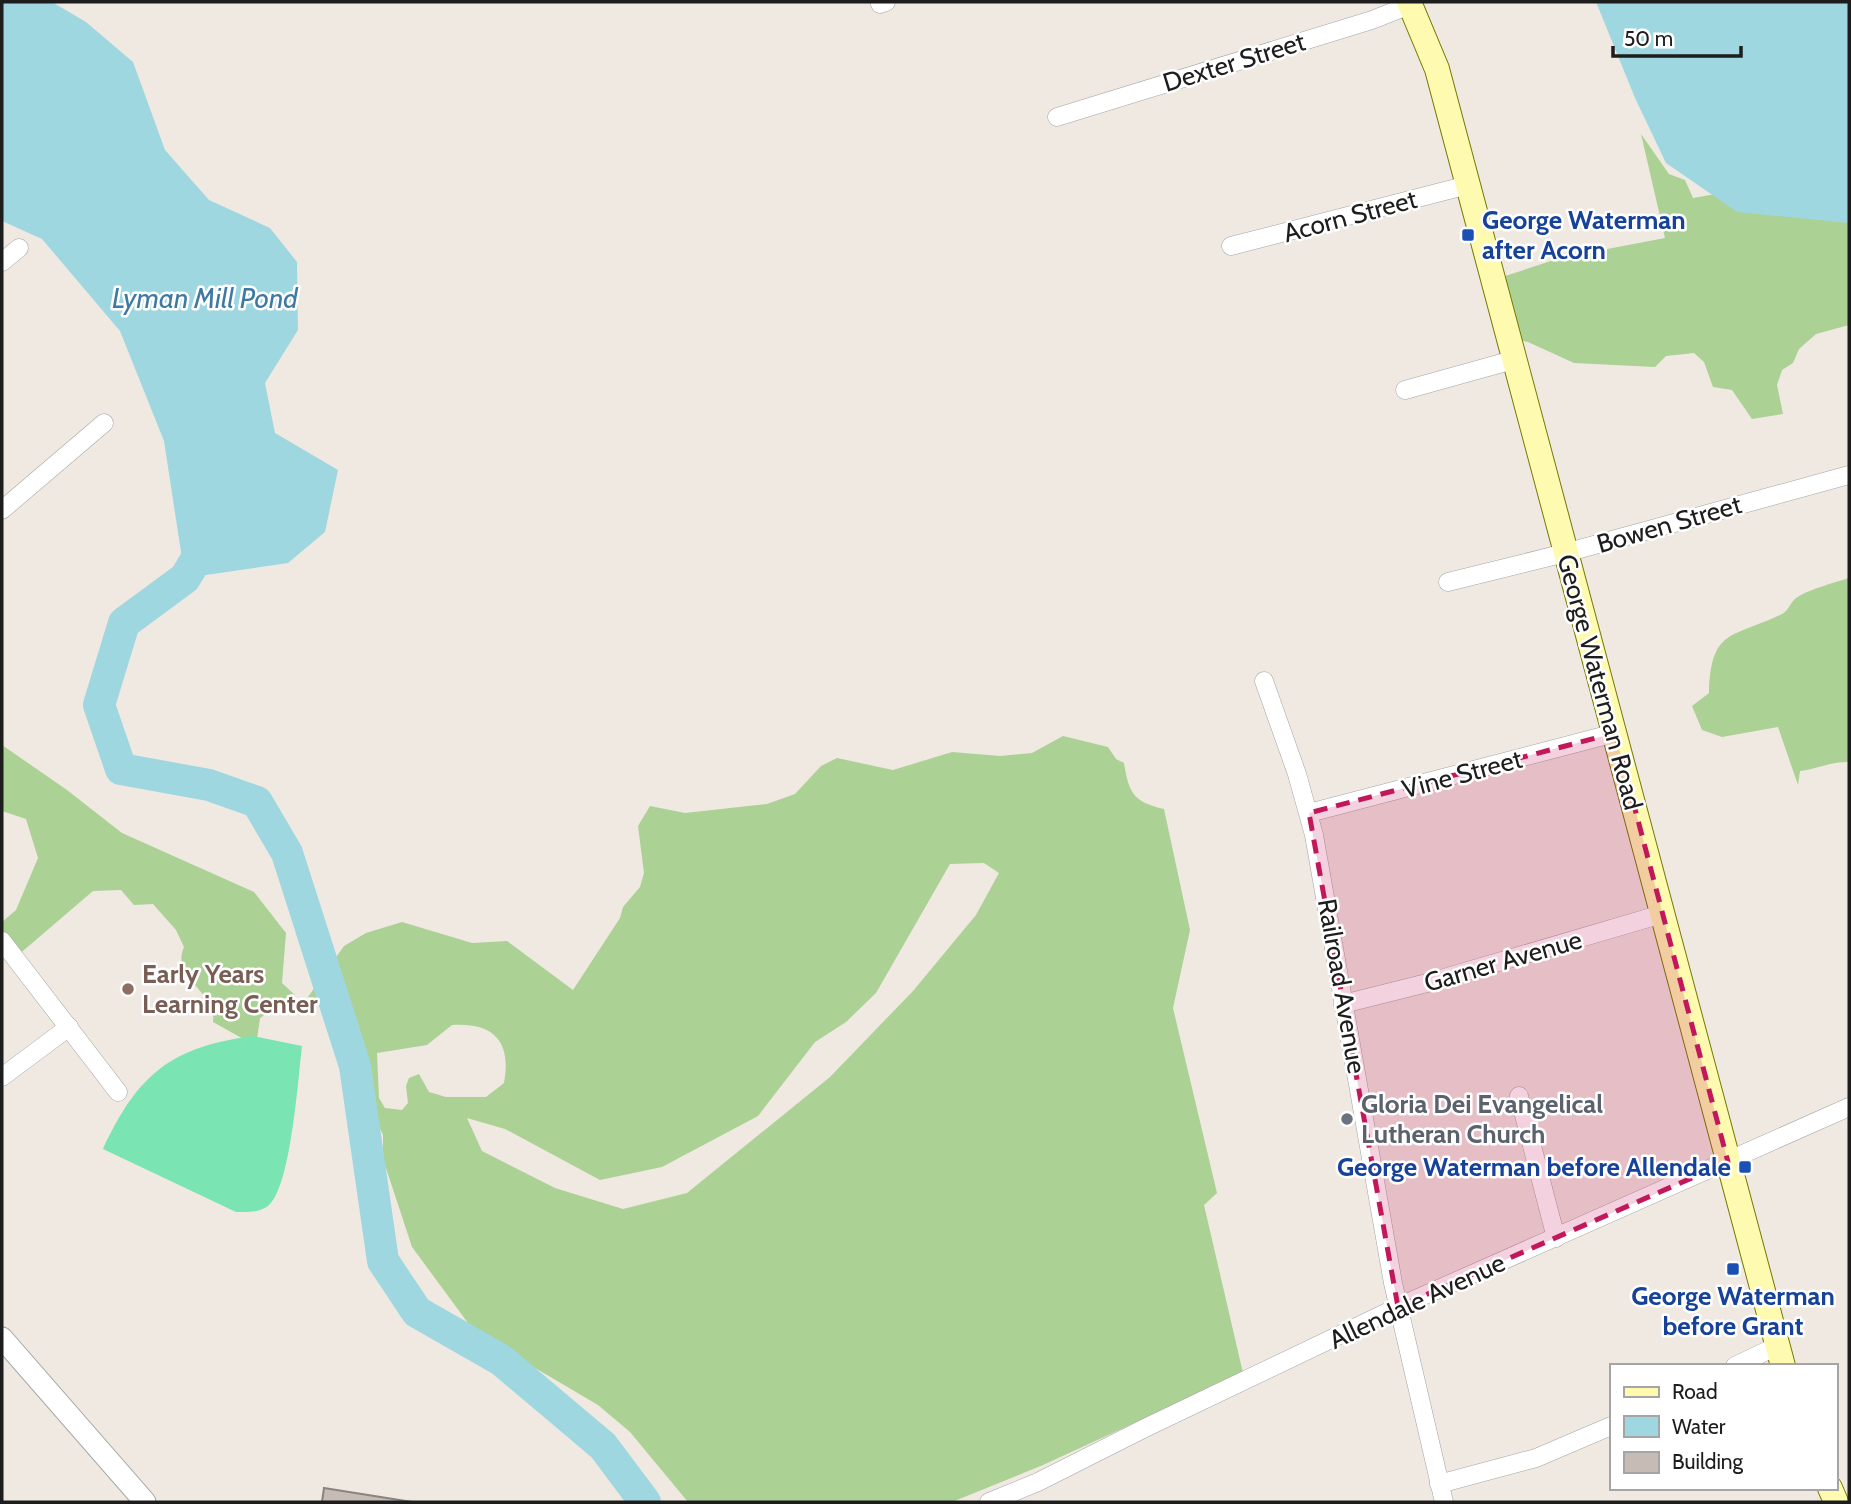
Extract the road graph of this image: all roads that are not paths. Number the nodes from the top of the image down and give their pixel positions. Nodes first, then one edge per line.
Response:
1 (1409, 3) edge
2 (1057, 117) dead end
3 (1468, 185) junction
4 (1231, 246) dead end
5 (19, 248) dead end
6 (2, 262) edge
7 (1513, 360) junction
8 (1405, 390) dead end
9 (104, 423) dead end
10 (1849, 475) edge
11 (2, 510) edge
12 (1565, 553) junction
13 (1448, 582) dead end
14 (1264, 681) dead end
15 (1615, 733) junction
16 (1309, 813) junction
17 (1662, 914) junction
18 (2, 941) edge
19 (1343, 1004) junction
20 (69, 1027) junction
21 (2, 1077) edge
22 (118, 1092) dead end
23 (1519, 1096) dead end
24 (1849, 1107) edge
25 (1728, 1162) junction
26 (1556, 1238) junction
27 (1398, 1307) junction
28 (2, 1338) edge
29 (1780, 1356) edge
30 (1744, 1364) edge
31 (1610, 1426) edge
32 (1442, 1493) edge
33 (145, 1502) edge
34 (989, 1502) edge

1 - 2 street, Dexter Street
1 - 3 main road, George Waterman Road
3 - 4 street, Acorn Street
3 - 7 main road, George Waterman Road
5 - 6 street
7 - 8 street
7 - 12 main road, George Waterman Road
9 - 11 street
10 - 12 street, Bowen Street
12 - 13 street, Bowen Street
12 - 15 main road, George Waterman Road
14 - 16 street, Railroad Avenue
15 - 16 street, Vine Street
15 - 17 main road, George Waterman Road
16 - 19 street, Railroad Avenue
17 - 19 street, Garner Avenue
17 - 25 main road, George Waterman Road
18 - 20 street
19 - 27 street, Railroad Avenue
20 - 21 street
20 - 22 street
23 - 26 street
24 - 25 street, Allendale Avenue
25 - 26 street, Allendale Avenue
25 - 29 main road, George Waterman Road
26 - 27 street, Allendale Avenue
27 - 32 street, Railroad Avenue
27 - 34 street, Allendale Avenue
28 - 33 street
29 - 30 street
31 - 32 street

